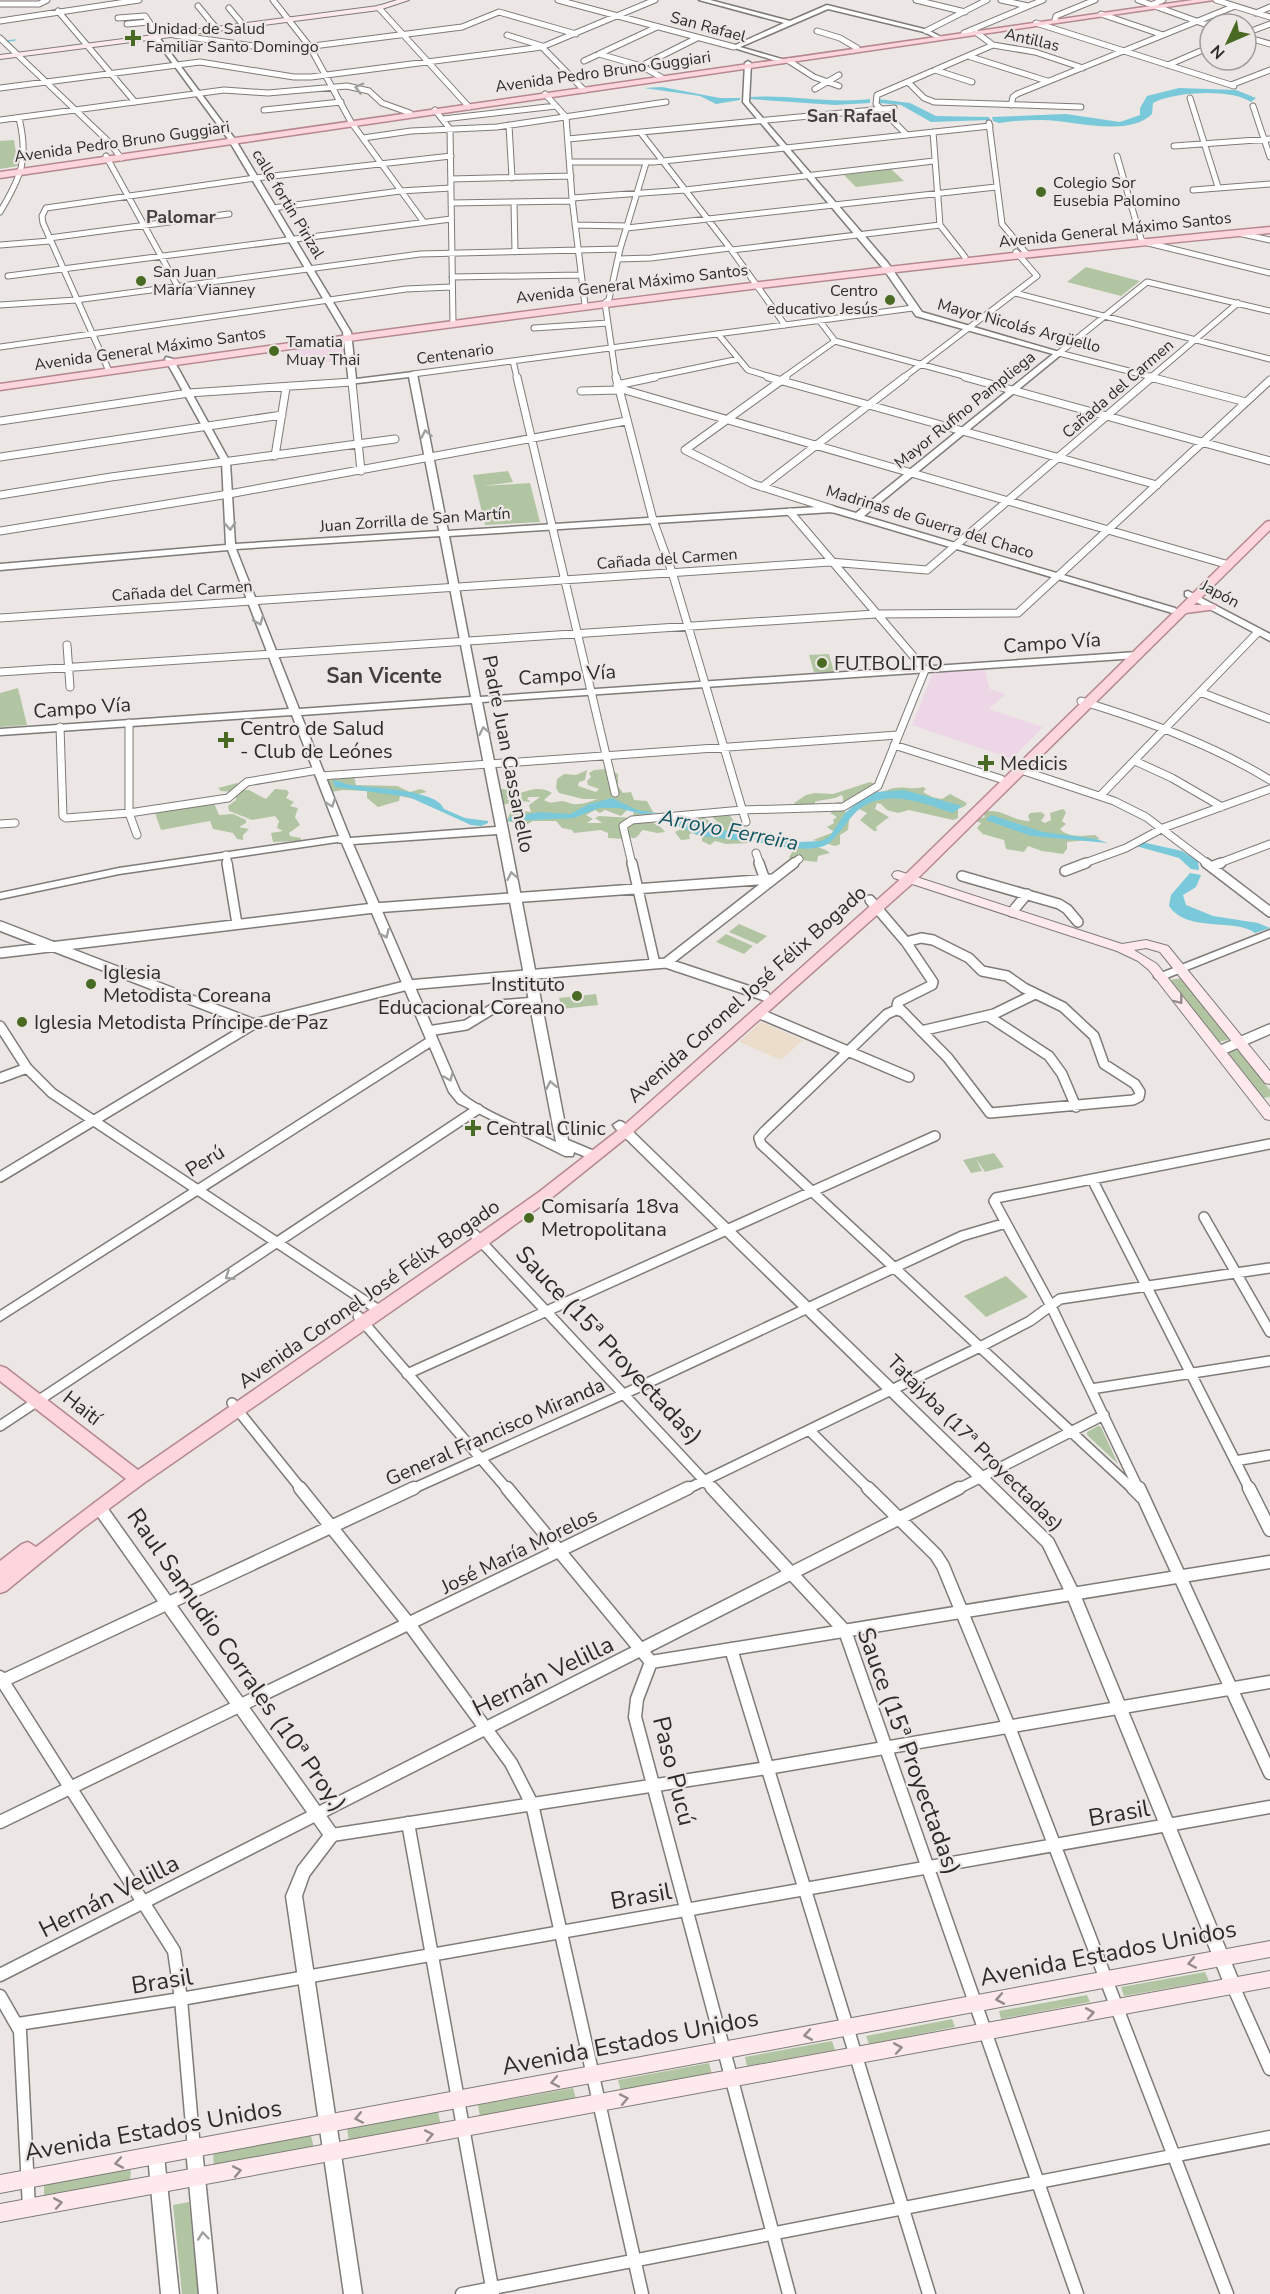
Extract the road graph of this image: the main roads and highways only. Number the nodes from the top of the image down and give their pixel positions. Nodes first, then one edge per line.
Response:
1 (405, 0) edge
2 (1191, 0) edge
3 (1210, 0) edge
4 (1153, 6) junction
5 (1102, 14) junction
6 (1039, 24) junction
7 (939, 37) junction
8 (0, 57) edge
9 (783, 60) junction
10 (748, 65) junction
11 (583, 89) junction
12 (438, 114) junction
13 (353, 123) junction
14 (0, 173) edge
15 (1270, 228) edge
16 (1142, 240) junction
17 (1022, 253) junction
18 (886, 267) junction
19 (0, 385) edge
20 (1270, 510) edge
21 (1270, 524) edge
22 (1224, 563) junction
23 (1212, 607) road end
24 (1177, 610) junction
25 (1053, 733) junction
26 (979, 806) junction
27 (903, 877) junction
28 (874, 903) junction
29 (1121, 948) junction
30 (1270, 1080) edge
31 (1265, 1103) edge
32 (1270, 1116) edge
33 (622, 1128) junction
34 (0, 1372) edge
35 (134, 1475) junction
36 (0, 1571) edge
37 (0, 1586) edge
38 (1270, 1949) edge
39 (1270, 1979) edge
40 (0, 2184) edge
41 (0, 2213) edge

1 - 8 main road
2 - 4 main road, Avenida Pedro Bruno Guggiari
3 - 4 main road, Avenida Pedro Bruno Guggiari
4 - 5 main road, Avenida Pedro Bruno Guggiari
5 - 6 main road, Avenida Pedro Bruno Guggiari
5 - 6 main road, Avenida Pedro Bruno Guggiari
6 - 7 main road, Avenida Pedro Bruno Guggiari
6 - 7 main road, Avenida Pedro Bruno Guggiari
7 - 9 main road, Avenida Pedro Bruno Guggiari
7 - 9 main road, Avenida Pedro Bruno Guggiari
9 - 10 main road, Avenida Pedro Bruno Guggiari
10 - 11 main road, Avenida Pedro Bruno Guggiari
10 - 11 main road, Avenida Pedro Bruno Guggiari
11 - 12 main road, Avenida Pedro Bruno Guggiari
12 - 13 main road, Avenida Pedro Bruno Guggiari
12 - 13 main road, Avenida Pedro Bruno Guggiari
13 - 14 main road, Avenida Pedro Bruno Guggiari
15 - 16 main road, Avenida General Máximo Santos
15 - 16 main road, Avenida General Máximo Santos
16 - 17 main road, Avenida General Máximo Santos
17 - 18 main road, Avenida General Máximo Santos
17 - 18 main road, Avenida General Máximo Santos
18 - 19 main road, Avenida General Máximo Santos
20 - 22 main road, Avenida Coronel José Félix Bogado
21 - 22 main road, Avenida Coronel José Félix Bogado
22 - 24 main road, Avenida Coronel José Félix Bogado
23 - 24 main road
24 - 25 main road, Avenida Coronel José Félix Bogado
25 - 26 main road, Avenida Coronel José Félix Bogado
25 - 26 main road, Avenida Coronel José Félix Bogado
26 - 27 main road, Avenida Coronel José Félix Bogado
27 - 28 main road, Avenida Coronel José Félix Bogado
27 - 29 main road
28 - 33 main road, Avenida Coronel José Félix Bogado
28 - 33 main road, Avenida Coronel José Félix Bogado
29 - 30 main road
29 -> 31 main road
31 - 32 main road
33 - 35 main road, Avenida Coronel José Félix Bogado
34 - 35 main road, Haití
35 - 36 main road, Avenida Coronel José Félix Bogado
35 - 37 main road, Avenida Coronel José Félix Bogado
38 -> 40 main road, Avenida Estados Unidos
41 -> 39 main road

